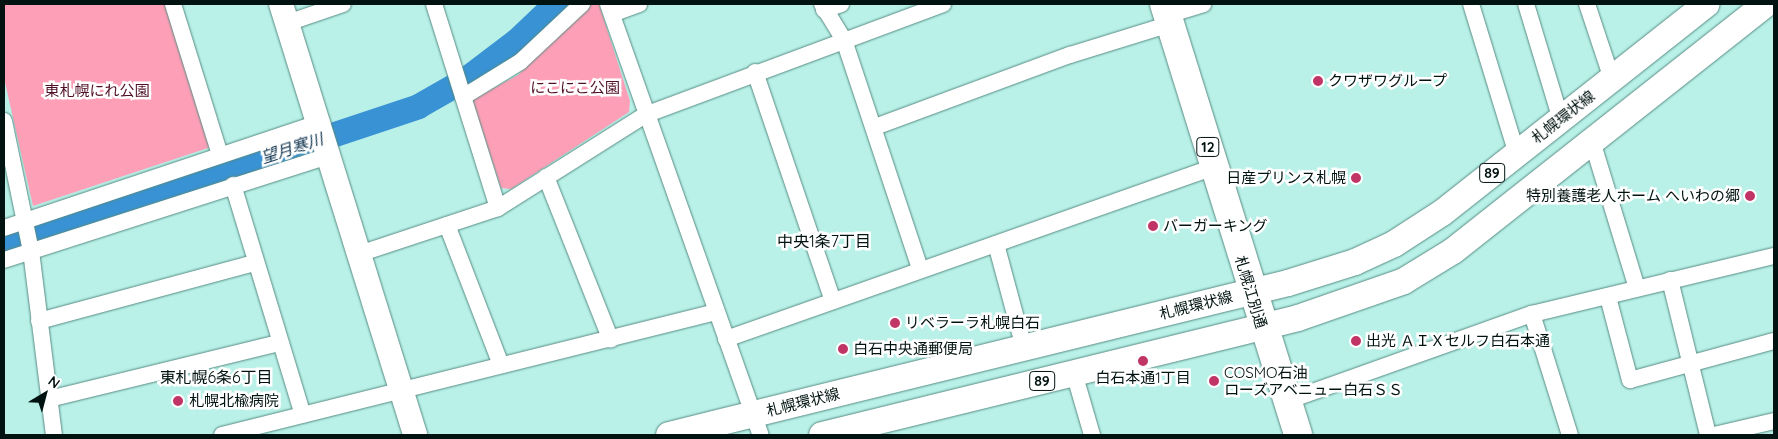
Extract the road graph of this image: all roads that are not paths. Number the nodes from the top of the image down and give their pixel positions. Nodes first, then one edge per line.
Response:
1 (173, 4) edge
2 (343, 4) edge
3 (434, 4) edge
4 (582, 4) edge
5 (639, 4) edge
6 (841, 4) edge
7 (942, 4) edge
8 (1203, 4) edge
9 (1471, 4) edge
10 (1526, 4) edge
11 (1587, 4) edge
12 (1707, 4) edge
13 (1766, 4) edge
14 (823, 7) edge
15 (610, 9) edge
16 (284, 14) edge
17 (1168, 14) edge
18 (844, 40) junction
19 (755, 72) junction
20 (1612, 79) junction
21 (460, 87) junction
22 (645, 115) junction
23 (1561, 120) junction
24 (4, 121) edge
25 (875, 127) junction
26 (322, 137) junction
27 (1592, 141) junction
28 (1517, 154) junction
29 (220, 155) junction
30 (1214, 166) junction
31 (546, 177) junction
32 (233, 185) junction
33 (498, 208) junction
34 (25, 224) junction
35 (447, 225) junction
36 (4, 228) edge
37 (996, 244) junction
38 (30, 249) junction
39 (359, 254) junction
40 (1774, 256) edge
41 (4, 260) edge
42 (254, 263) junction
43 (920, 269) junction
44 (1670, 280) junction
45 (1637, 288) junction
46 (1251, 291) junction
47 (1608, 297) junction
48 (833, 301) junction
49 (716, 312) junction
50 (1532, 314) junction
51 (39, 322) junction
52 (1261, 327) junction
53 (726, 339) junction
54 (611, 340) junction
55 (1774, 341) edge
56 (279, 344) junction
57 (1024, 348) junction
58 (1693, 363) junction
59 (501, 365) junction
60 (1074, 373) junction
61 (402, 393) junction
62 (49, 399) junction
63 (1288, 401) junction
64 (303, 415) junction
65 (1774, 421) edge
66 (757, 425) edge
67 (54, 435) edge
68 (222, 435) edge
69 (415, 435) edge
70 (669, 435) edge
71 (822, 435) edge
72 (1092, 435) edge
73 (1298, 435) edge
74 (1570, 435) edge
75 (1708, 435) edge
76 (1714, 435) edge

1 - 29 street
2 - 16 street
3 - 21 street
4 - 21 street
5 - 15 street
6 - 14 street
7 - 18 street
8 - 17 street
9 - 28 street
10 - 23 street
11 - 20 street
12 - 20 main road, 札幌環状線 / 89
13 - 27 main road, 89
14 - 18 street
15 - 22 street
16 - 26 street
17 - 25 street
17 - 30 highway, 札幌江別通 / 12
18 - 19 street
18 - 25 street
19 - 22 street
19 - 48 street
20 - 23 main road, 札幌環状線 / 89
21 - 33 street
22 - 31 street
22 - 49 street
23 - 28 main road, 札幌環状線 / 89
24 - 34 street
25 - 43 street
26 - 29 street
26 - 32 street
26 - 39 street
27 - 45 street
27 - 52 main road, 89
28 - 46 main road, 札幌環状線 / 89
29 - 34 street
30 - 37 street
30 - 46 highway, 札幌江別通 / 12
31 - 33 street
31 - 54 street
32 - 38 street
32 - 42 street
33 - 35 street
34 - 36 street
34 - 38 street
35 - 39 street
35 - 59 street
37 - 43 street
37 - 57 street
38 - 41 street
38 - 51 street
39 - 61 street
40 - 44 street
42 - 51 street
42 - 56 street
43 - 48 street
44 - 45 street
44 - 58 street
45 - 47 street
46 - 52 highway, 札幌江別通 / 12
46 - 57 main road, 札幌環状線 / 89
47 - 50 street
47 - 58 street
48 - 53 street
49 - 53 street
49 - 54 street
50 - 63 street
50 - 74 street
51 - 62 street
52 - 60 main road, 89
52 - 63 highway, 札幌江別通 / 12
53 - 66 street
54 - 59 street
55 - 58 street
56 - 62 street
56 - 64 street
57 - 66 main road, 札幌環状線 / 89
58 - 75 street
59 - 61 street
60 - 71 main road, 89
60 - 72 street
61 - 64 street
61 - 69 street
62 - 67 street
63 - 73 highway, 札幌江別通 / 12
64 - 68 street
65 - 76 street
66 - 70 main road, 札幌環状線 / 89

